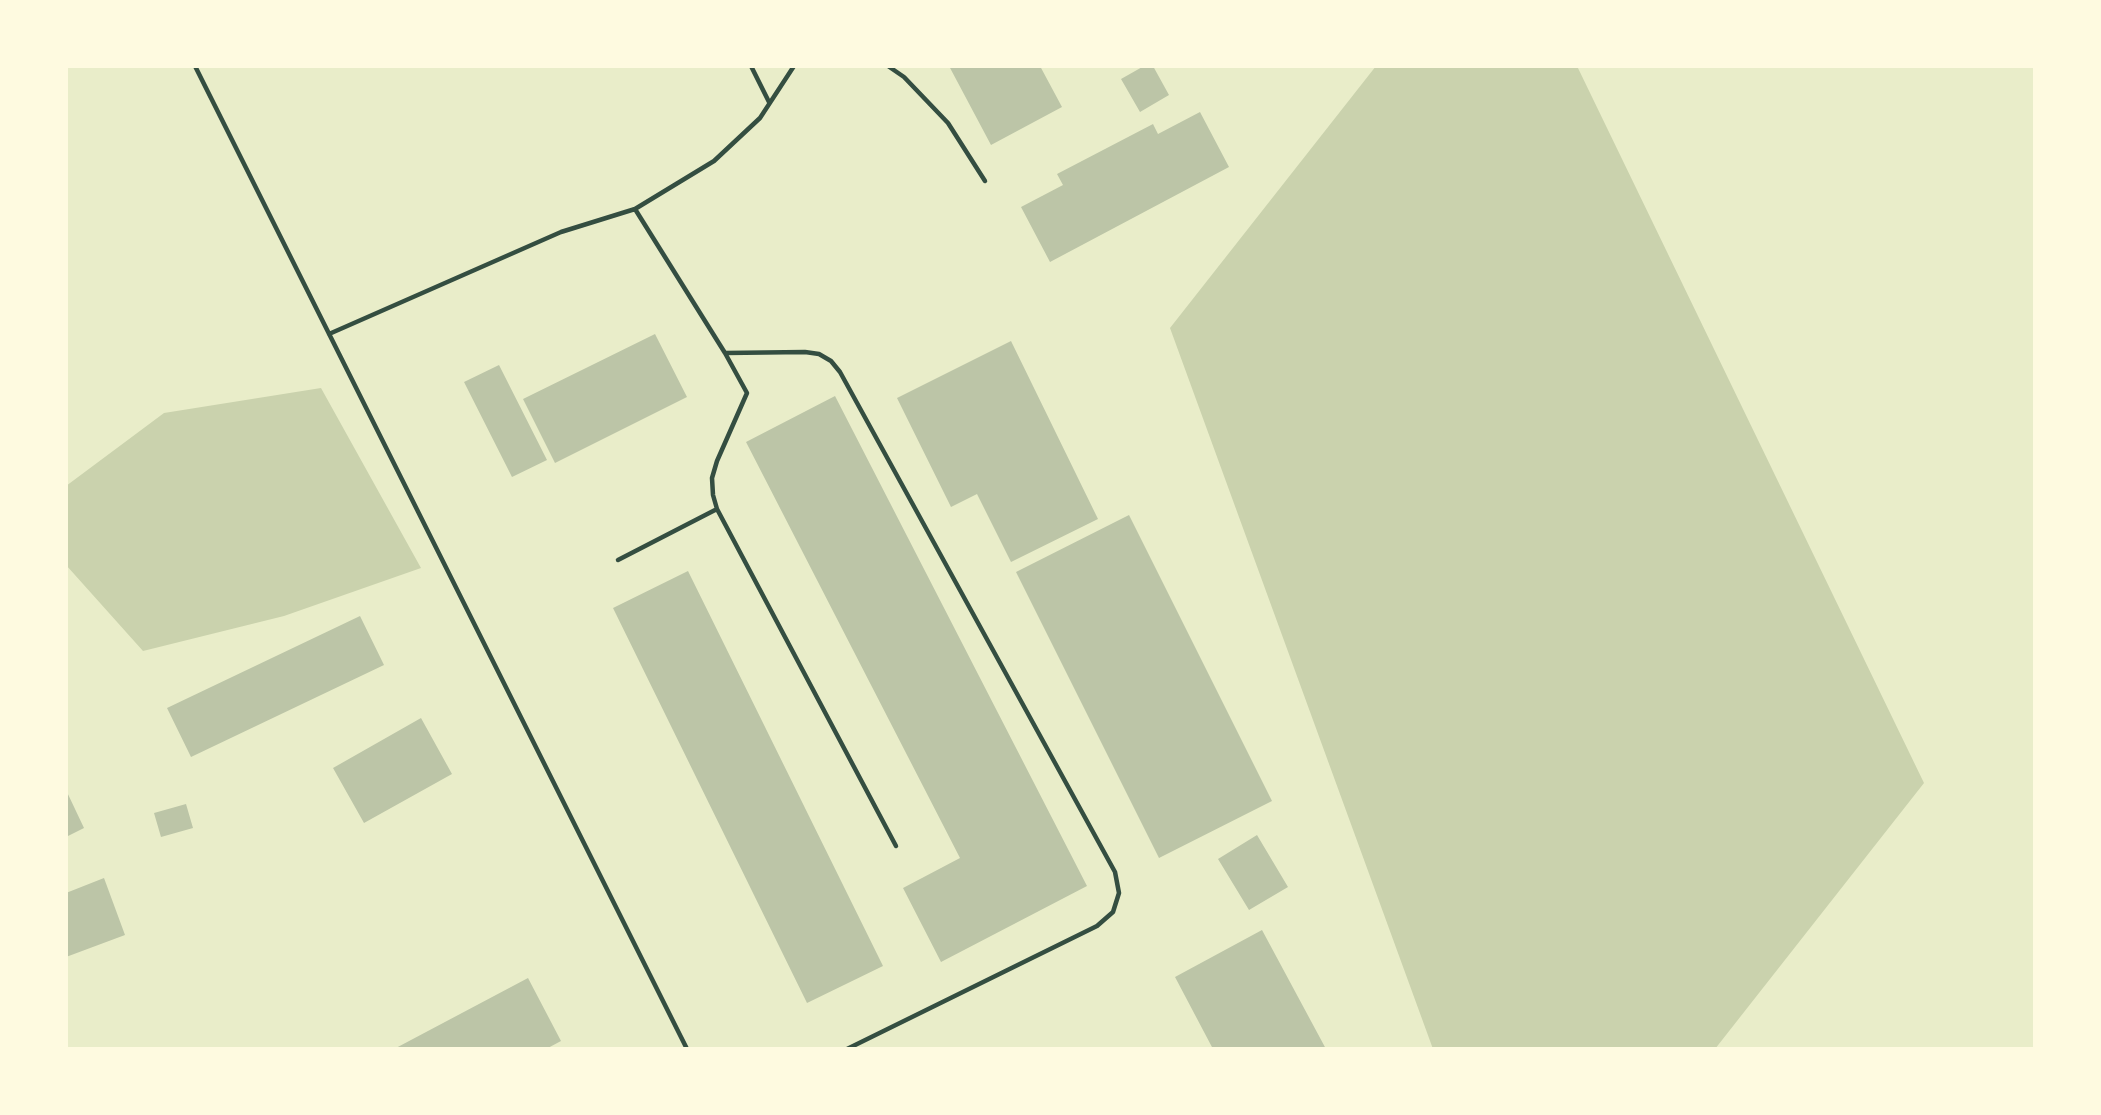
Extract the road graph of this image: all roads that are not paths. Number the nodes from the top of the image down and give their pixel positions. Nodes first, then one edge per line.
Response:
1 (195, 66) edge
2 (751, 66) edge
3 (794, 66) edge
4 (888, 66) edge
5 (769, 102) junction
6 (985, 181) dead end
7 (635, 209) junction
8 (329, 334) junction
9 (724, 353) junction
10 (717, 509) junction
11 (618, 560) dead end
12 (896, 846) dead end
13 (687, 1049) edge
14 (847, 1049) edge

1 - 8 lane
2 - 5 lane
3 - 5 lane
4 - 6 lane
5 - 7 lane
7 - 8 lane
7 - 9 lane
8 - 13 lane
9 - 10 lane
9 - 14 lane
10 - 11 lane
10 - 12 lane

